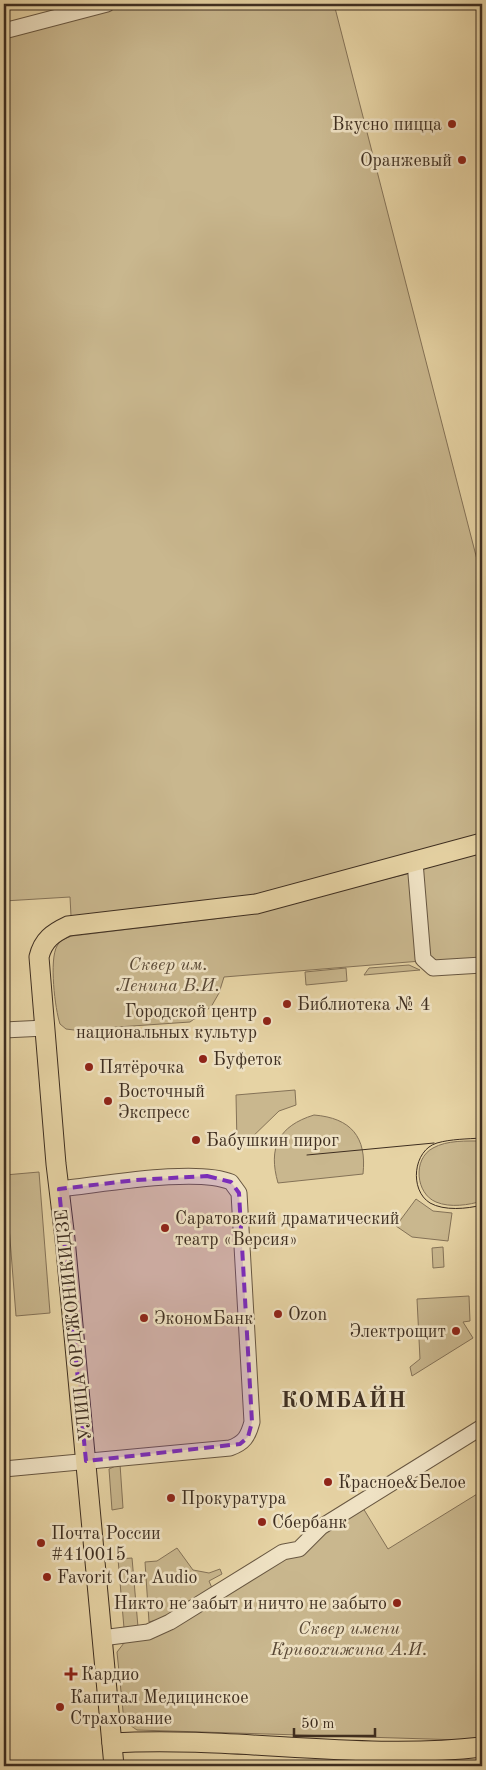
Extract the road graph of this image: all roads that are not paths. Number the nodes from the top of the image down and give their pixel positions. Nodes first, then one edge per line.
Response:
1 (107, 4) edge
2 (4, 31) edge
3 (482, 843) edge
4 (414, 862) junction
5 (482, 965) edge
6 (45, 1028) junction
7 (4, 1030) edge
8 (59, 1189) junction
9 (482, 1427) edge
10 (86, 1461) junction
11 (4, 1469) edge
12 (102, 1638) junction
13 (112, 1743) junction
14 (482, 1747) edge
15 (415, 1758) edge
16 (114, 1766) edge

1 - 2 street
3 - 4 main road
4 - 5 street
4 - 6 main road, УЛИЦА ОРДЖОНИКИДЗЕ
6 - 7 street
6 - 8 main road, УЛИЦА ОРДЖОНИКИДЗЕ
8 - 10 main road, УЛИЦА ОРДЖОНИКИДЗЕ
8 - 10 street, УЛИЦА ОРДЖОНИКИДЗЕ
9 - 12 street
10 - 11 street
10 - 12 main road, УЛИЦА ОРДЖОНИКИДЗЕ
12 - 13 main road, УЛИЦА ОРДЖОНИКИДЗЕ
13 - 15 main road
13 - 16 main road, УЛИЦА ОРДЖОНИКИДЗЕ
14 - 15 main road

